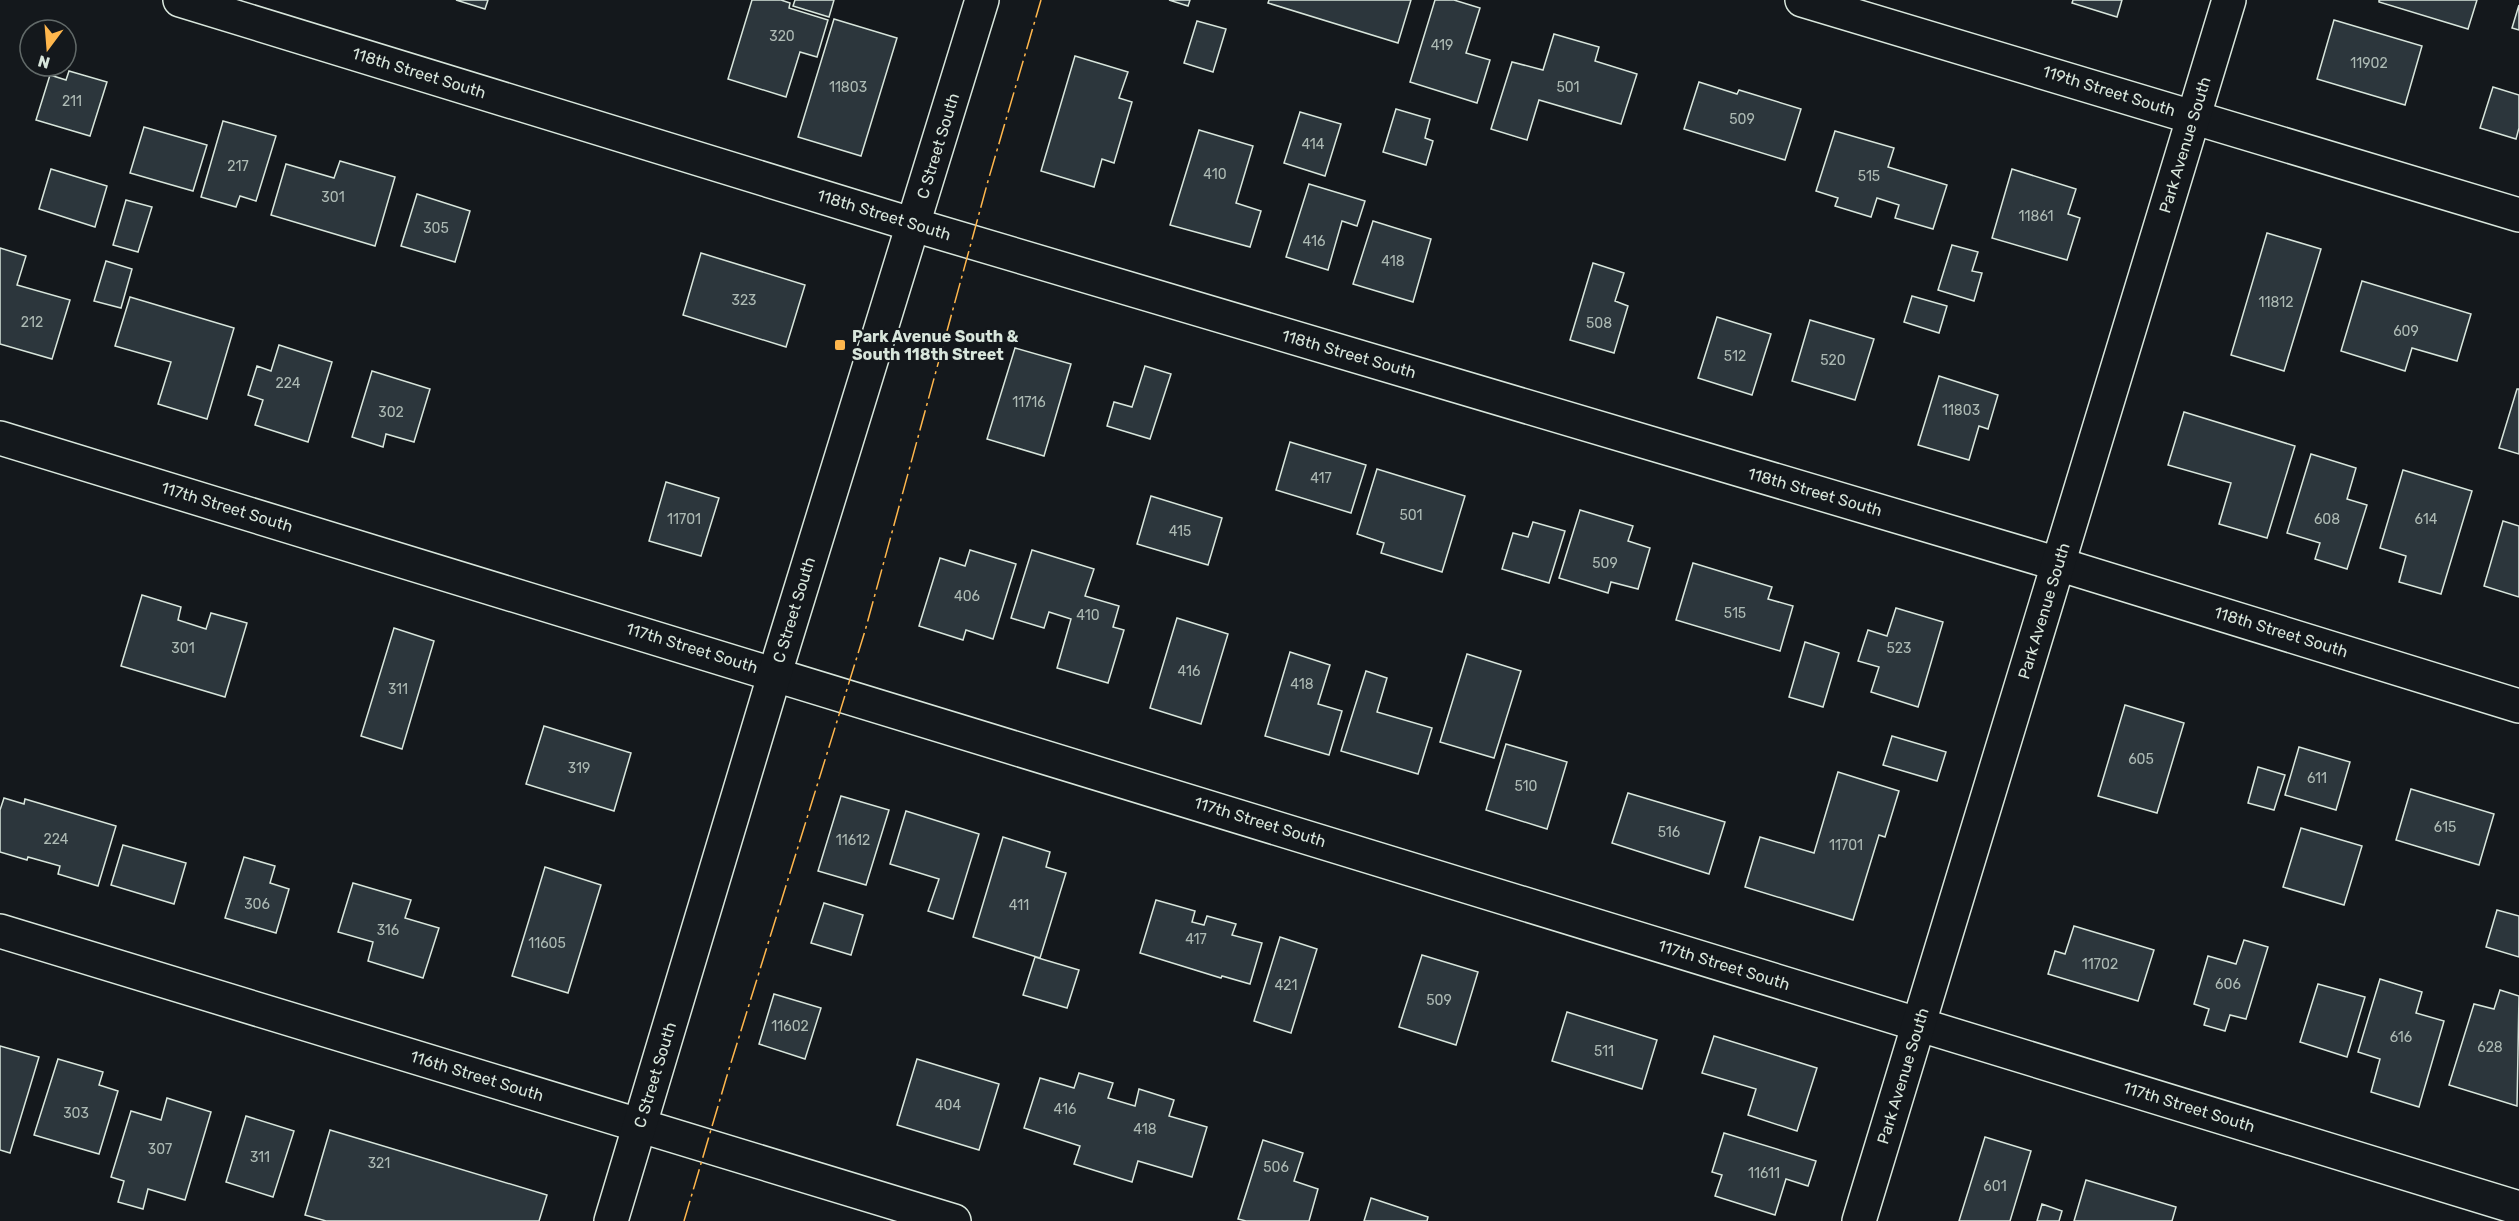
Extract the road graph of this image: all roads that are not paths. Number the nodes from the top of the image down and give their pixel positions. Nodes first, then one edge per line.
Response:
1 (180, 0) edge
2 (982, 0) edge
3 (1802, 0) edge
4 (2229, 0) edge
5 (2193, 116) junction
6 (2519, 215) edge
7 (914, 225) junction
8 (0, 438) edge
9 (2058, 564) junction
10 (775, 673) junction
11 (2519, 706) edge
12 (0, 932) edge
13 (1918, 1024) junction
14 (640, 1125) junction
15 (2519, 1208) edge
16 (611, 1221) edge
17 (954, 1221) edge
18 (1859, 1221) edge

1 - 7 street, 118th Street South
2 - 7 street, C Street South
3 - 5 street, 119th Street South
4 - 5 street, Park Avenue South
5 - 6 street, 119th Street South
5 - 9 street, Park Avenue South
7 - 9 street, 118th Street South
7 - 10 street, C Street South
8 - 10 street, 117th Street South
9 - 11 street, 118th Street South
9 - 13 street, Park Avenue South
10 - 13 street, 117th Street South
10 - 14 street, C Street South
12 - 14 street, 116th Street South
13 - 15 street, 117th Street South
13 - 18 street, Park Avenue South
14 - 16 street, C Street South
14 - 17 street, 116th Street South

